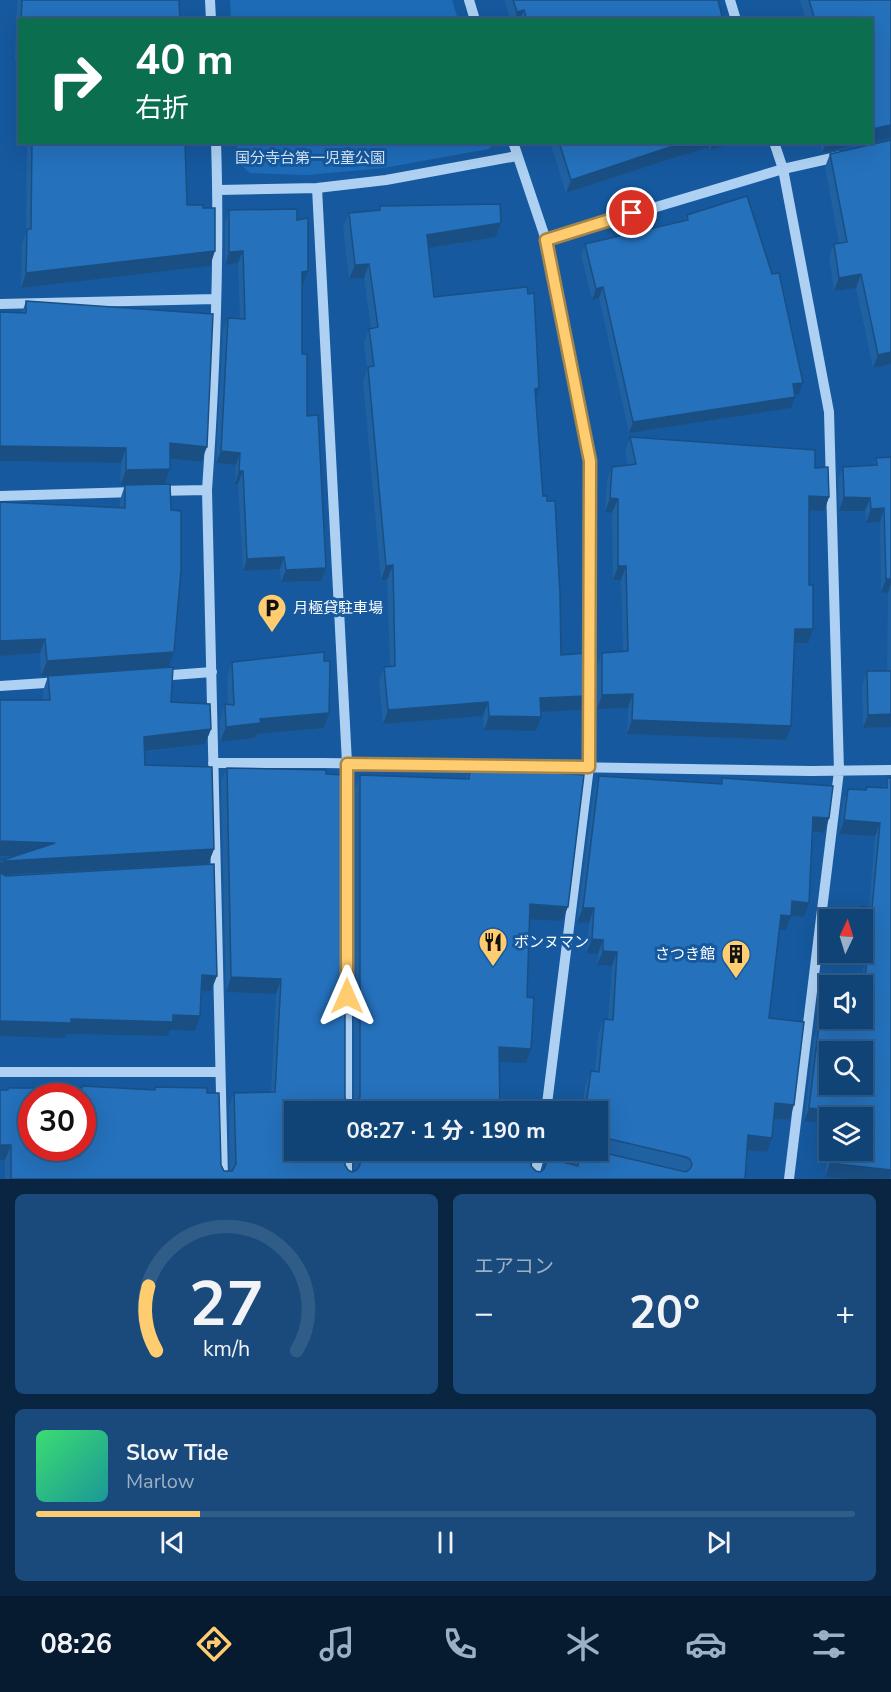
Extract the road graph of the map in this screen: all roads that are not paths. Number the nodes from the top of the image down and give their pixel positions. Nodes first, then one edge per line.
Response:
1 (210, 0) edge
2 (470, 0) edge
3 (730, 0) edge
4 (211, 18) edge
5 (475, 18) edge
6 (735, 18) edge
7 (216, 144) edge
8 (514, 144) edge
9 (775, 144) edge
10 (847, 155) edge
11 (518, 156) junction
12 (783, 169) junction
13 (317, 188) junction
14 (218, 190) junction
15 (546, 240) junction
16 (216, 299) junction
17 (0, 304) edge
18 (207, 490) junction
19 (0, 496) edge
20 (212, 672) junction
21 (153, 676) edge
22 (70, 681) edge
23 (0, 686) edge
24 (213, 763) junction
25 (347, 764) junction
26 (589, 767) junction
27 (891, 770) edge
28 (839, 771) junction
29 (0, 1072) edge
30 (220, 1072) junction
31 (347, 1101) edge
32 (547, 1101) edge
33 (347, 1161) edge
34 (538, 1161) edge
35 (223, 1179) edge
36 (347, 1179) edge
37 (533, 1179) edge
38 (789, 1179) edge

1 - 4 street
2 - 5 street
3 - 6 street
7 - 14 street
8 - 11 street
9 - 12 street
10 - 12 street
11 - 13 street
11 - 15 street
12 - 15 street
12 - 28 street
13 - 14 street
13 - 25 street
14 - 16 street
15 - 26 street
16 - 17 street
16 - 18 street
18 - 19 street
18 - 20 street
20 - 21 street
20 - 24 street
22 - 23 street
24 - 25 street
24 - 30 street
25 - 26 street
25 - 31 street
26 - 28 street
26 - 32 street
27 - 28 street
28 - 38 street
29 - 30 street
30 - 35 street
33 - 36 street
34 - 37 street

